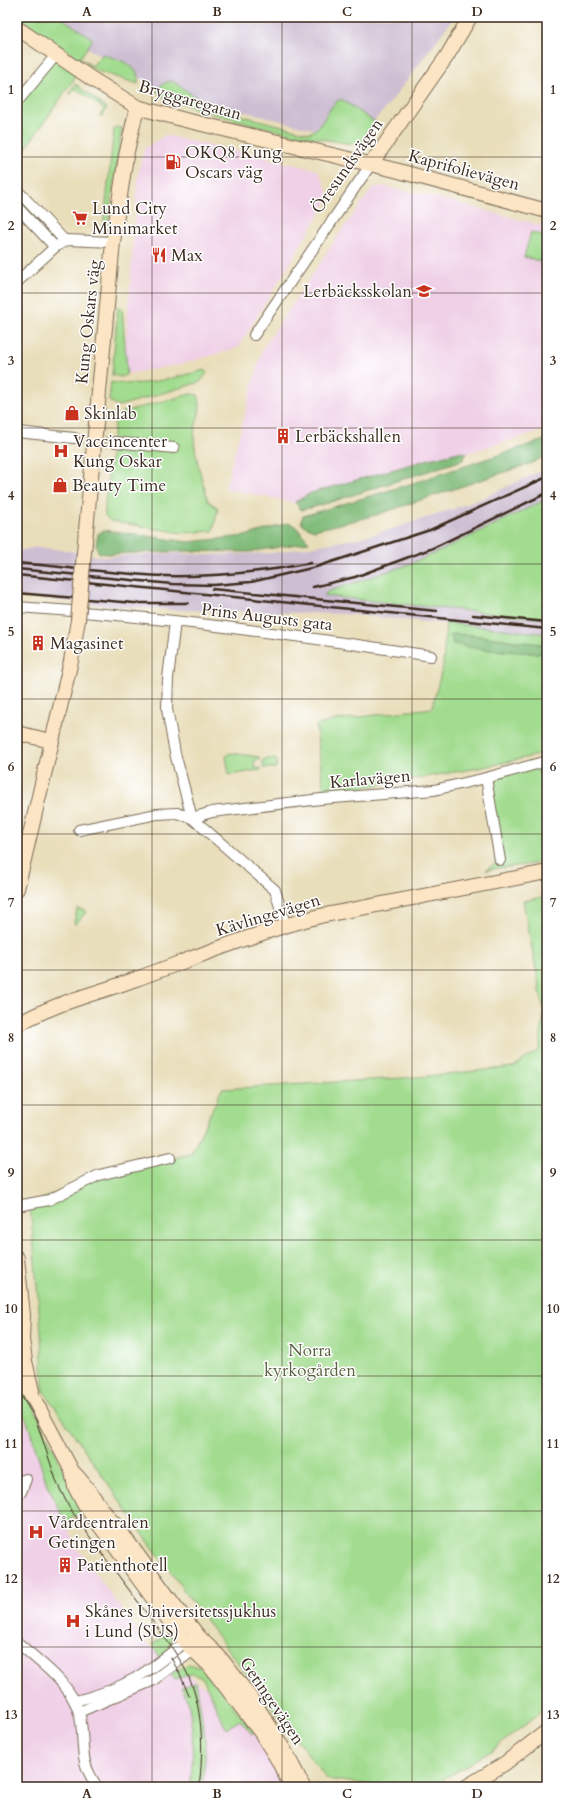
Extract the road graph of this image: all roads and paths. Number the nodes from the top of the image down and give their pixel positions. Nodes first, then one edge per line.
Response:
1 (470, 17) edge
2 (17, 28) edge
3 (56, 55) junction
4 (17, 102) edge
5 (138, 107) junction
6 (371, 164) junction
7 (17, 190) edge
8 (17, 207) edge
9 (547, 211) edge
10 (65, 241) junction
11 (113, 242) junction
12 (55, 247) junction
13 (17, 282) edge
14 (254, 335) dead end
15 (17, 432) edge
16 (74, 438) tunnel mouth
17 (115, 442) tunnel mouth
18 (174, 448) dead end
19 (17, 607) edge
20 (175, 622) junction
21 (432, 656) dead end
22 (17, 733) edge
23 (51, 741) junction
24 (547, 760) edge
25 (486, 778) junction
26 (192, 818) junction
27 (79, 830) dead end
28 (500, 860) dead end
29 (547, 872) edge
30 (17, 889) edge
31 (285, 924) junction
32 (24, 1016) edge
33 (17, 1025) edge
34 (170, 1158) dead end
35 (17, 1206) edge
36 (17, 1258) edge
37 (19, 1302) edge
38 (20, 1336) edge
39 (17, 1374) edge
40 (35, 1401) junction
41 (17, 1482) edge
42 (17, 1495) edge
43 (17, 1642) edge
44 (194, 1642) junction
45 (75, 1701) junction
46 (79, 1712) junction
47 (547, 1731) edge
48 (96, 1787) edge
49 (291, 1787) edge
50 (303, 1787) edge
51 (466, 1787) edge

1 - 6 main road, Öresundsvägen
2 - 3 main road, Bryggaregatan
3 - 4 street
3 - 5 main road, Bryggaregatan
5 - 6 main road, Bryggaregatan
5 - 11 main road, Kung Oskars väg
6 - 9 main road, Kaprifolievägen
6 - 14 street, Öresundsvägen
7 - 10 street
8 - 12 street
10 - 11 street
10 - 12 street
11 - 23 main road, Kung Oskars väg, bridge
12 - 13 street
15 - 16 street
17 - 18 street
19 - 20 street, Prins Augusts gata
20 - 21 street, Prins Augusts gata
20 - 26 street
22 - 23 main road
23 - 30 main road
24 - 25 street, Karlavägen
25 - 26 street, Karlavägen
25 - 28 street
26 - 27 street
26 - 31 street
29 - 31 main road, Kävlingevägen
31 - 32 main road, Kävlingevägen
32 - 33 main road, Kävlingevägen
34 - 35 street
36 - 37 main road
37 - 38 main road
38 - 40 main road, Getingevägen
39 - 40 main road, Getingevägen
40 - 44 main road, Getingevägen
41 - 42 street
43 - 45 street
44 - 45 street
44 - 46 street
44 - 49 main road, Getingevägen
44 - 50 main road, Getingevägen
45 - 46 street
46 - 48 street
47 - 51 main road

